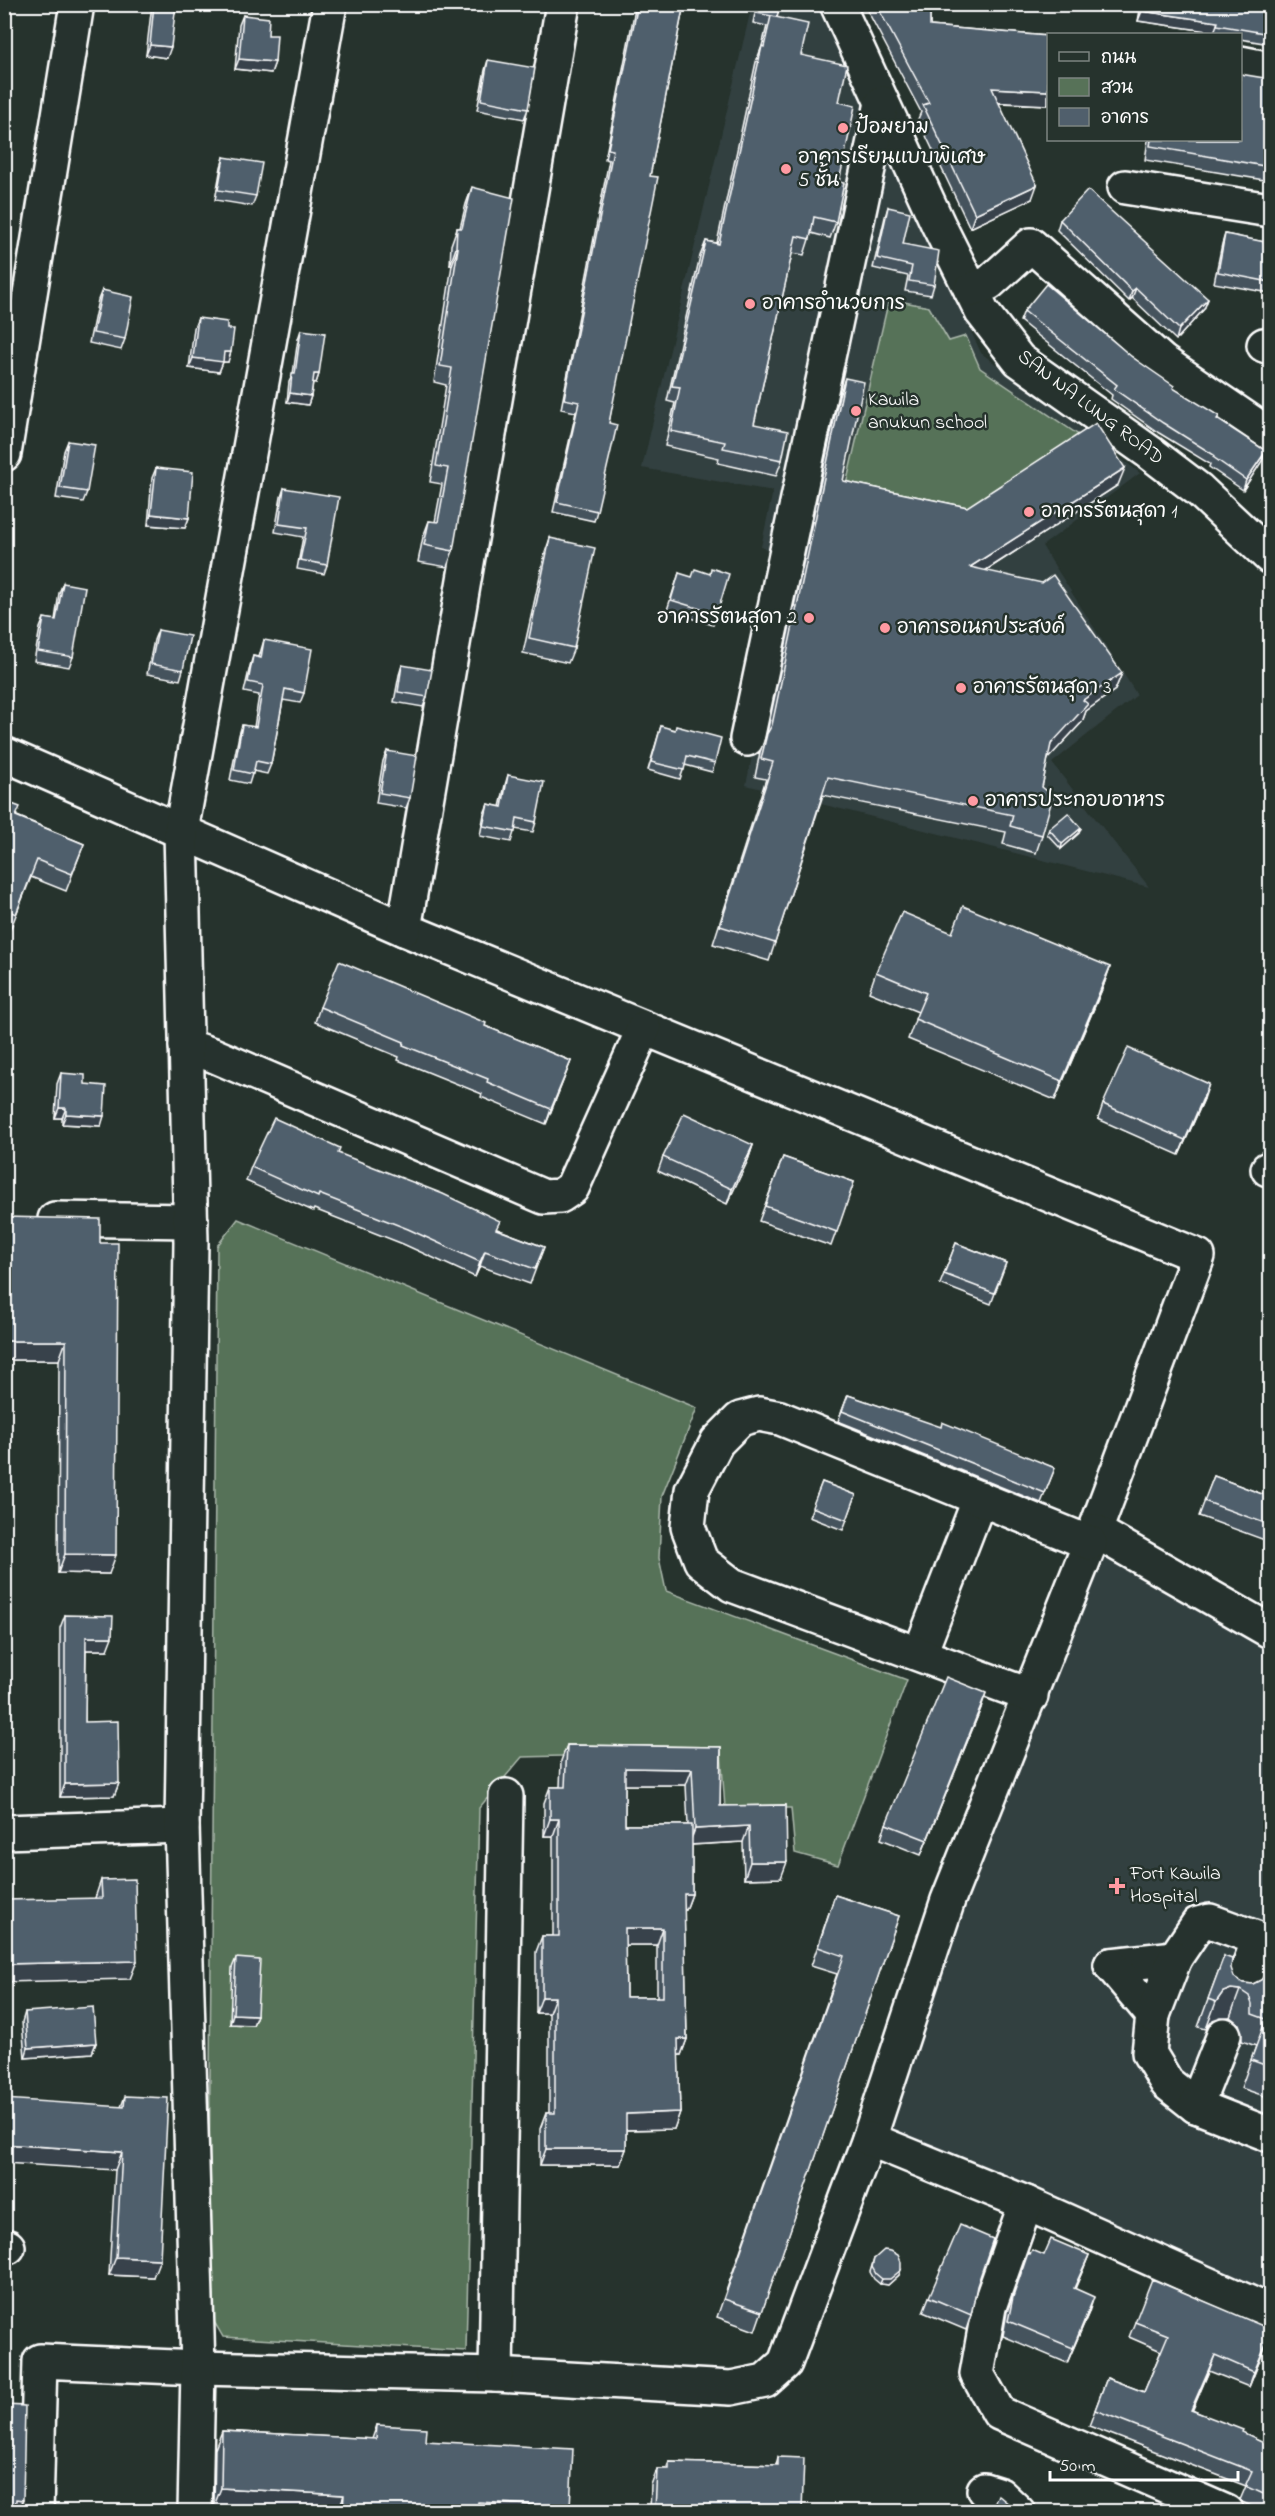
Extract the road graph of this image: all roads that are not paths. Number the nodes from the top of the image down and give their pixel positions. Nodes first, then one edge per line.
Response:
1 (76, 4) edge
2 (330, 4) edge
3 (563, 4) edge
4 (837, 4) edge
5 (1242, 63) edge
6 (1270, 69) edge
7 (882, 103) junction
8 (1125, 187) dead end
9 (1270, 210) edge
10 (971, 290) junction
11 (1270, 435) edge
12 (4, 454) edge
13 (1270, 557) edge
14 (747, 739) dead end
15 (4, 754) edge
16 (181, 831) junction
17 (404, 929) junction
18 (644, 1028) junction
19 (186, 1046) junction
20 (20, 1219) edge
21 (191, 1221) junction
22 (980, 1498) junction
23 (1092, 1537) junction
24 (1270, 1631) edge
25 (920, 1653) junction
26 (1031, 1696) junction
27 (506, 1796) dead end
28 (182, 1826) junction
29 (4, 1832) edge
30 (1175, 1958) junction
31 (1239, 1993) dead end
32 (1153, 2015) junction
33 (1224, 2035) dead end
34 (1196, 2106) junction
35 (1270, 2134) edge
36 (869, 2139) junction
37 (1026, 2203) junction
38 (1270, 2312) edge
39 (198, 2368) junction
40 (496, 2375) junction
41 (984, 2490) dead end
42 (36, 2511) edge
43 (195, 2511) edge
44 (1018, 2511) edge
45 (1226, 2511) edge

1 - 12 street
2 - 16 street
3 - 17 street
4 - 7 street, SAN NA LUNG ROAD
5 - 6 street
7 - 10 street, SAN NA LUNG ROAD
7 - 14 street
8 - 9 street
10 - 11 street
10 - 13 street, SAN NA LUNG ROAD
15 - 16 street
16 - 17 street
16 - 19 street
17 - 18 street
18 - 19 street
18 - 23 street
19 - 21 street
20 - 21 street
21 - 28 street
22 - 23 street
22 - 25 street
22 - 25 street
23 - 24 street
23 - 26 street
25 - 26 street
26 - 36 street
27 - 40 street
28 - 29 street
28 - 39 street
30 - 31 street
30 - 32 street
30 - 32 street
32 - 34 street
33 - 34 street
34 - 35 street
36 - 37 street
36 - 40 street
37 - 38 street
37 - 45 street
39 - 40 street
39 - 42 street
39 - 43 street
41 - 44 street

